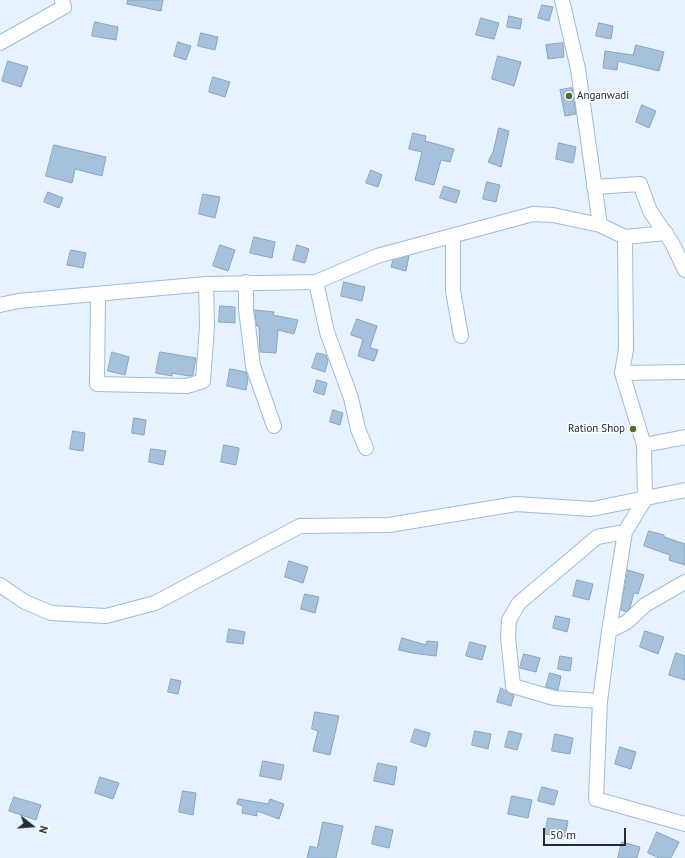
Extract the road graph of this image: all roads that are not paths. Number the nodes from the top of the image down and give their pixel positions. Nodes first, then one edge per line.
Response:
1 (62, 0) edge
2 (562, 0) edge
3 (0, 43) edge
4 (594, 187) junction
5 (600, 225) junction
6 (666, 233) junction
7 (453, 236) junction
8 (625, 237) junction
9 (685, 270) edge
10 (246, 282) junction
11 (316, 282) junction
12 (206, 284) junction
13 (98, 294) junction
14 (0, 305) edge
15 (461, 336) dead end
16 (685, 372) edge
17 (622, 373) junction
18 (274, 426) dead end
19 (685, 437) edge
20 (644, 445) junction
21 (366, 448) dead end
22 (685, 490) edge
23 (645, 499) junction
24 (625, 532) junction
25 (685, 582) edge
26 (0, 585) edge
27 (609, 631) junction
28 (600, 701) junction
29 (685, 824) edge

1 - 3 street
2 - 4 street
4 - 5 street
4 - 6 street
5 - 7 street
5 - 8 street
6 - 8 street
6 - 9 street
7 - 11 street
7 - 15 street
8 - 17 street
10 - 11 street
10 - 12 street
10 - 18 street
11 - 21 street
12 - 13 street
12 - 13 street
13 - 14 street
16 - 17 street
17 - 20 street
19 - 20 street
20 - 23 street
22 - 23 street
23 - 24 street
23 - 26 street
24 - 27 street
24 - 28 street
25 - 27 street
27 - 28 street
28 - 29 street

